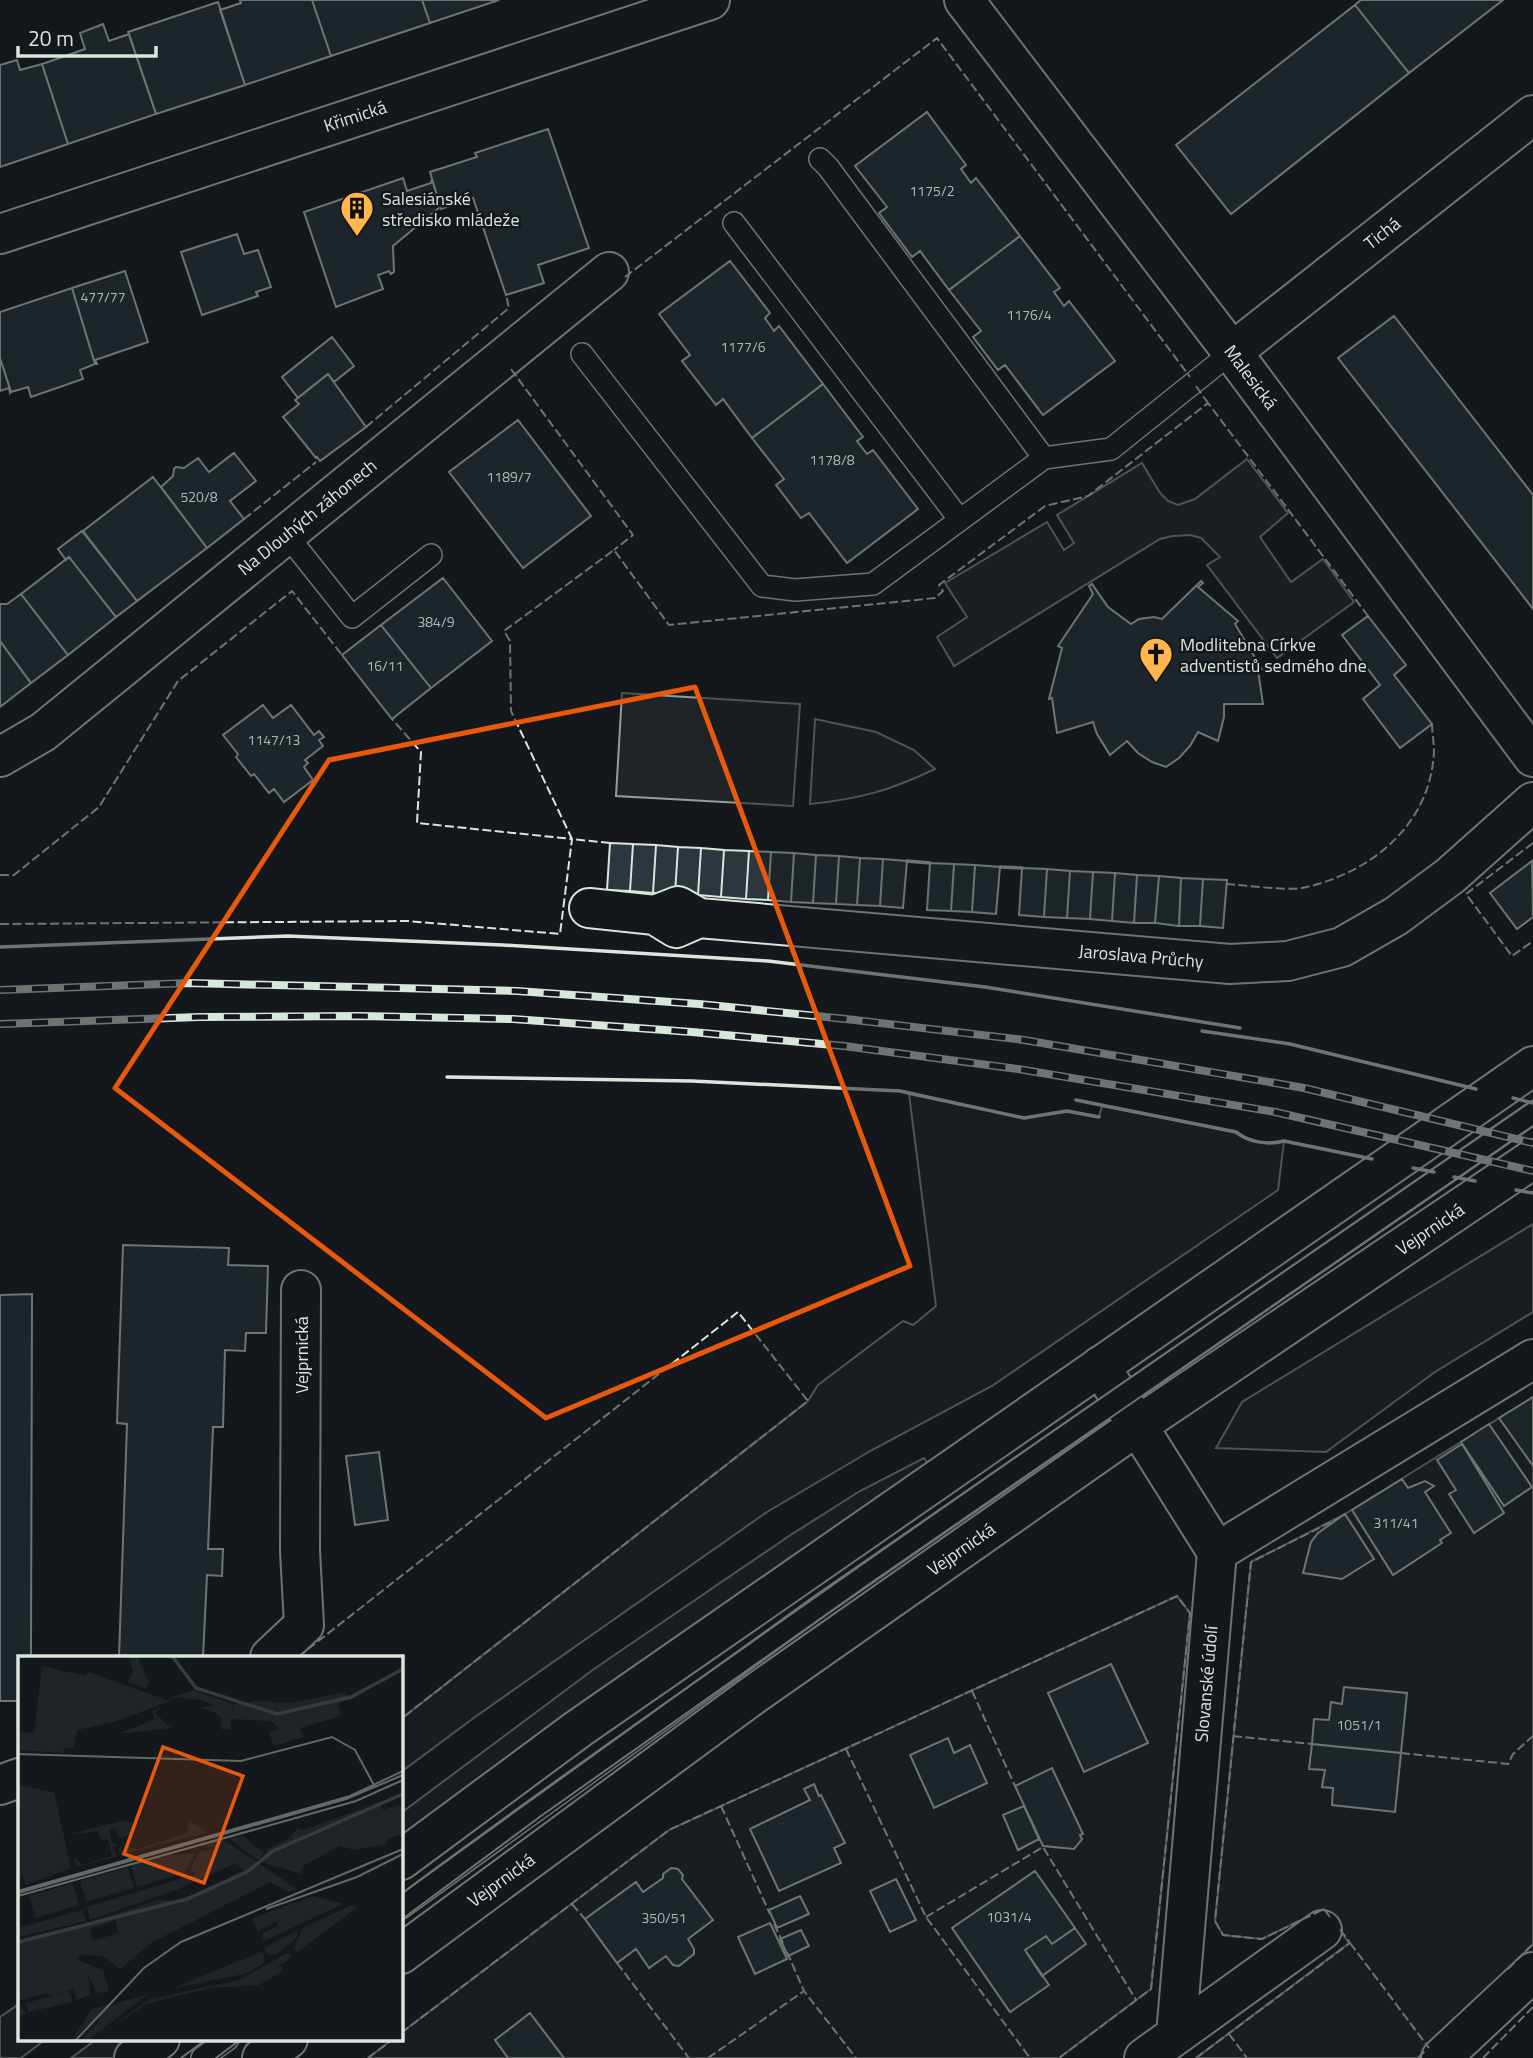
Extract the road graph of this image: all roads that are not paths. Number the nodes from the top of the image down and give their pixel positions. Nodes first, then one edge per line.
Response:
1 (710, 0) edge
2 (964, 0) edge
3 (1533, 115) edge
4 (820, 159) dead end
5 (734, 223) dead end
6 (0, 233) edge
7 (609, 272) dead end
8 (1232, 352) junction
9 (582, 354) dead end
10 (1044, 458) junction
11 (960, 520) junction
12 (286, 534) junction
13 (431, 555) dead end
14 (0, 757) edge
15 (1533, 757) edge
16 (1533, 803) edge
17 (589, 908) dead end
18 (1533, 1066) edge
19 (1533, 1113) edge
20 (1533, 1159) edge
21 (301, 1290) dead end
22 (1533, 1359) edge
23 (1100, 1366) junction
24 (1129, 1412) junction
25 (1217, 1552) junction
26 (271, 1656) edge
27 (18, 1778) edge
28 (0, 1785) edge
29 (402, 1859) edge
30 (402, 1907) edge
31 (1322, 1930) dead end
32 (402, 1953) edge
33 (1533, 1972) edge
34 (1176, 2035) junction
35 (159, 2040) edge
36 (227, 2040) edge
37 (287, 2040) edge
38 (134, 2058) edge
39 (202, 2058) edge
40 (262, 2058) edge
41 (1144, 2058) edge
42 (1441, 2058) edge

1 - 6 street, Křimická
2 - 8 street, Malesická
3 - 8 street, Tichá
4 - 10 lane
5 - 11 lane
7 - 12 street, Na Dlouhých záhonech
8 - 10 lane
8 - 15 street, Malesická
9 - 11 lane
10 - 11 lane
12 - 13 lane
12 - 14 street, Na Dlouhých záhonech
16 - 17 street, Jaroslava Průchy
18 - 23 street
19 - 24 lane, Vejprnická
20 - 24 street, Vejprnická
21 - 26 street, Vejprnická
22 - 25 street
23 - 24 street
23 - 29 street
24 - 25 street
24 - 30 lane, Vejprnická
24 - 32 street, Vejprnická
25 - 34 street, Slovanské údolí
27 - 28 street
31 - 34 street
33 - 42 street
34 - 41 street
35 - 38 street
36 - 39 lane
37 - 40 street

